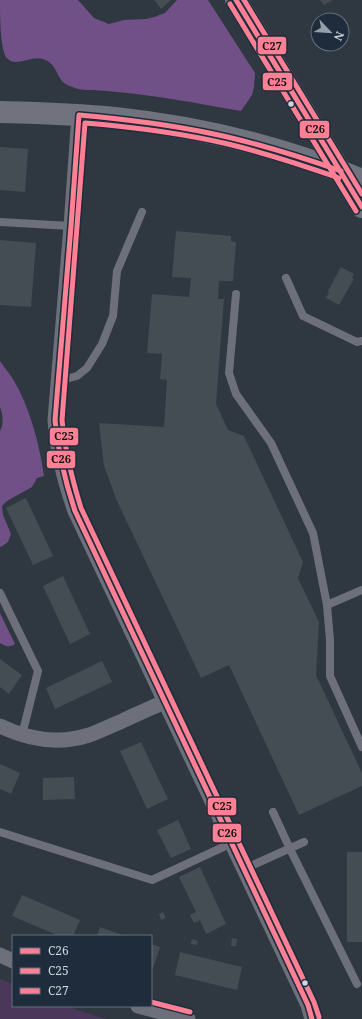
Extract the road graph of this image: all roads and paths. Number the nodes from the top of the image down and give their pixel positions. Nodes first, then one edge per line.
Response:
1 (236, 0) edge
2 (0, 112) edge
3 (78, 114) junction
4 (341, 171) junction
5 (362, 180) edge
6 (362, 207) edge
7 (142, 212) dead end
8 (0, 222) edge
9 (71, 226) junction
10 (286, 278) dead end
11 (236, 294) dead end
12 (362, 341) edge
13 (58, 381) junction
14 (362, 590) edge
15 (0, 594) edge
16 (327, 605) junction
17 (165, 702) junction
18 (0, 726) edge
19 (22, 735) junction
20 (362, 747) edge
21 (273, 812) dead end
22 (0, 832) edge
23 (304, 842) dead end
24 (232, 843) junction
25 (290, 849) junction
26 (244, 869) junction
27 (0, 955) edge
28 (12, 960) edge
29 (357, 984) dead end
30 (142, 1007) edge
31 (188, 1019) edge
32 (312, 1019) edge

1 - 4 main road
2 - 3 main road
3 - 4 main road
3 - 9 street
4 - 5 main road
4 - 6 main road
7 - 13 lane
8 - 9 lane
9 - 13 street
10 - 12 lane
11 - 16 lane
13 - 17 street
14 - 16 lane
15 - 19 lane
16 - 20 lane
17 - 19 street
17 - 24 street
18 - 19 street
21 - 25 lane
22 - 24 lane
23 - 25 lane
24 - 26 street
25 - 26 lane
25 - 29 lane
26 - 32 street
27 - 28 street
30 - 31 street

